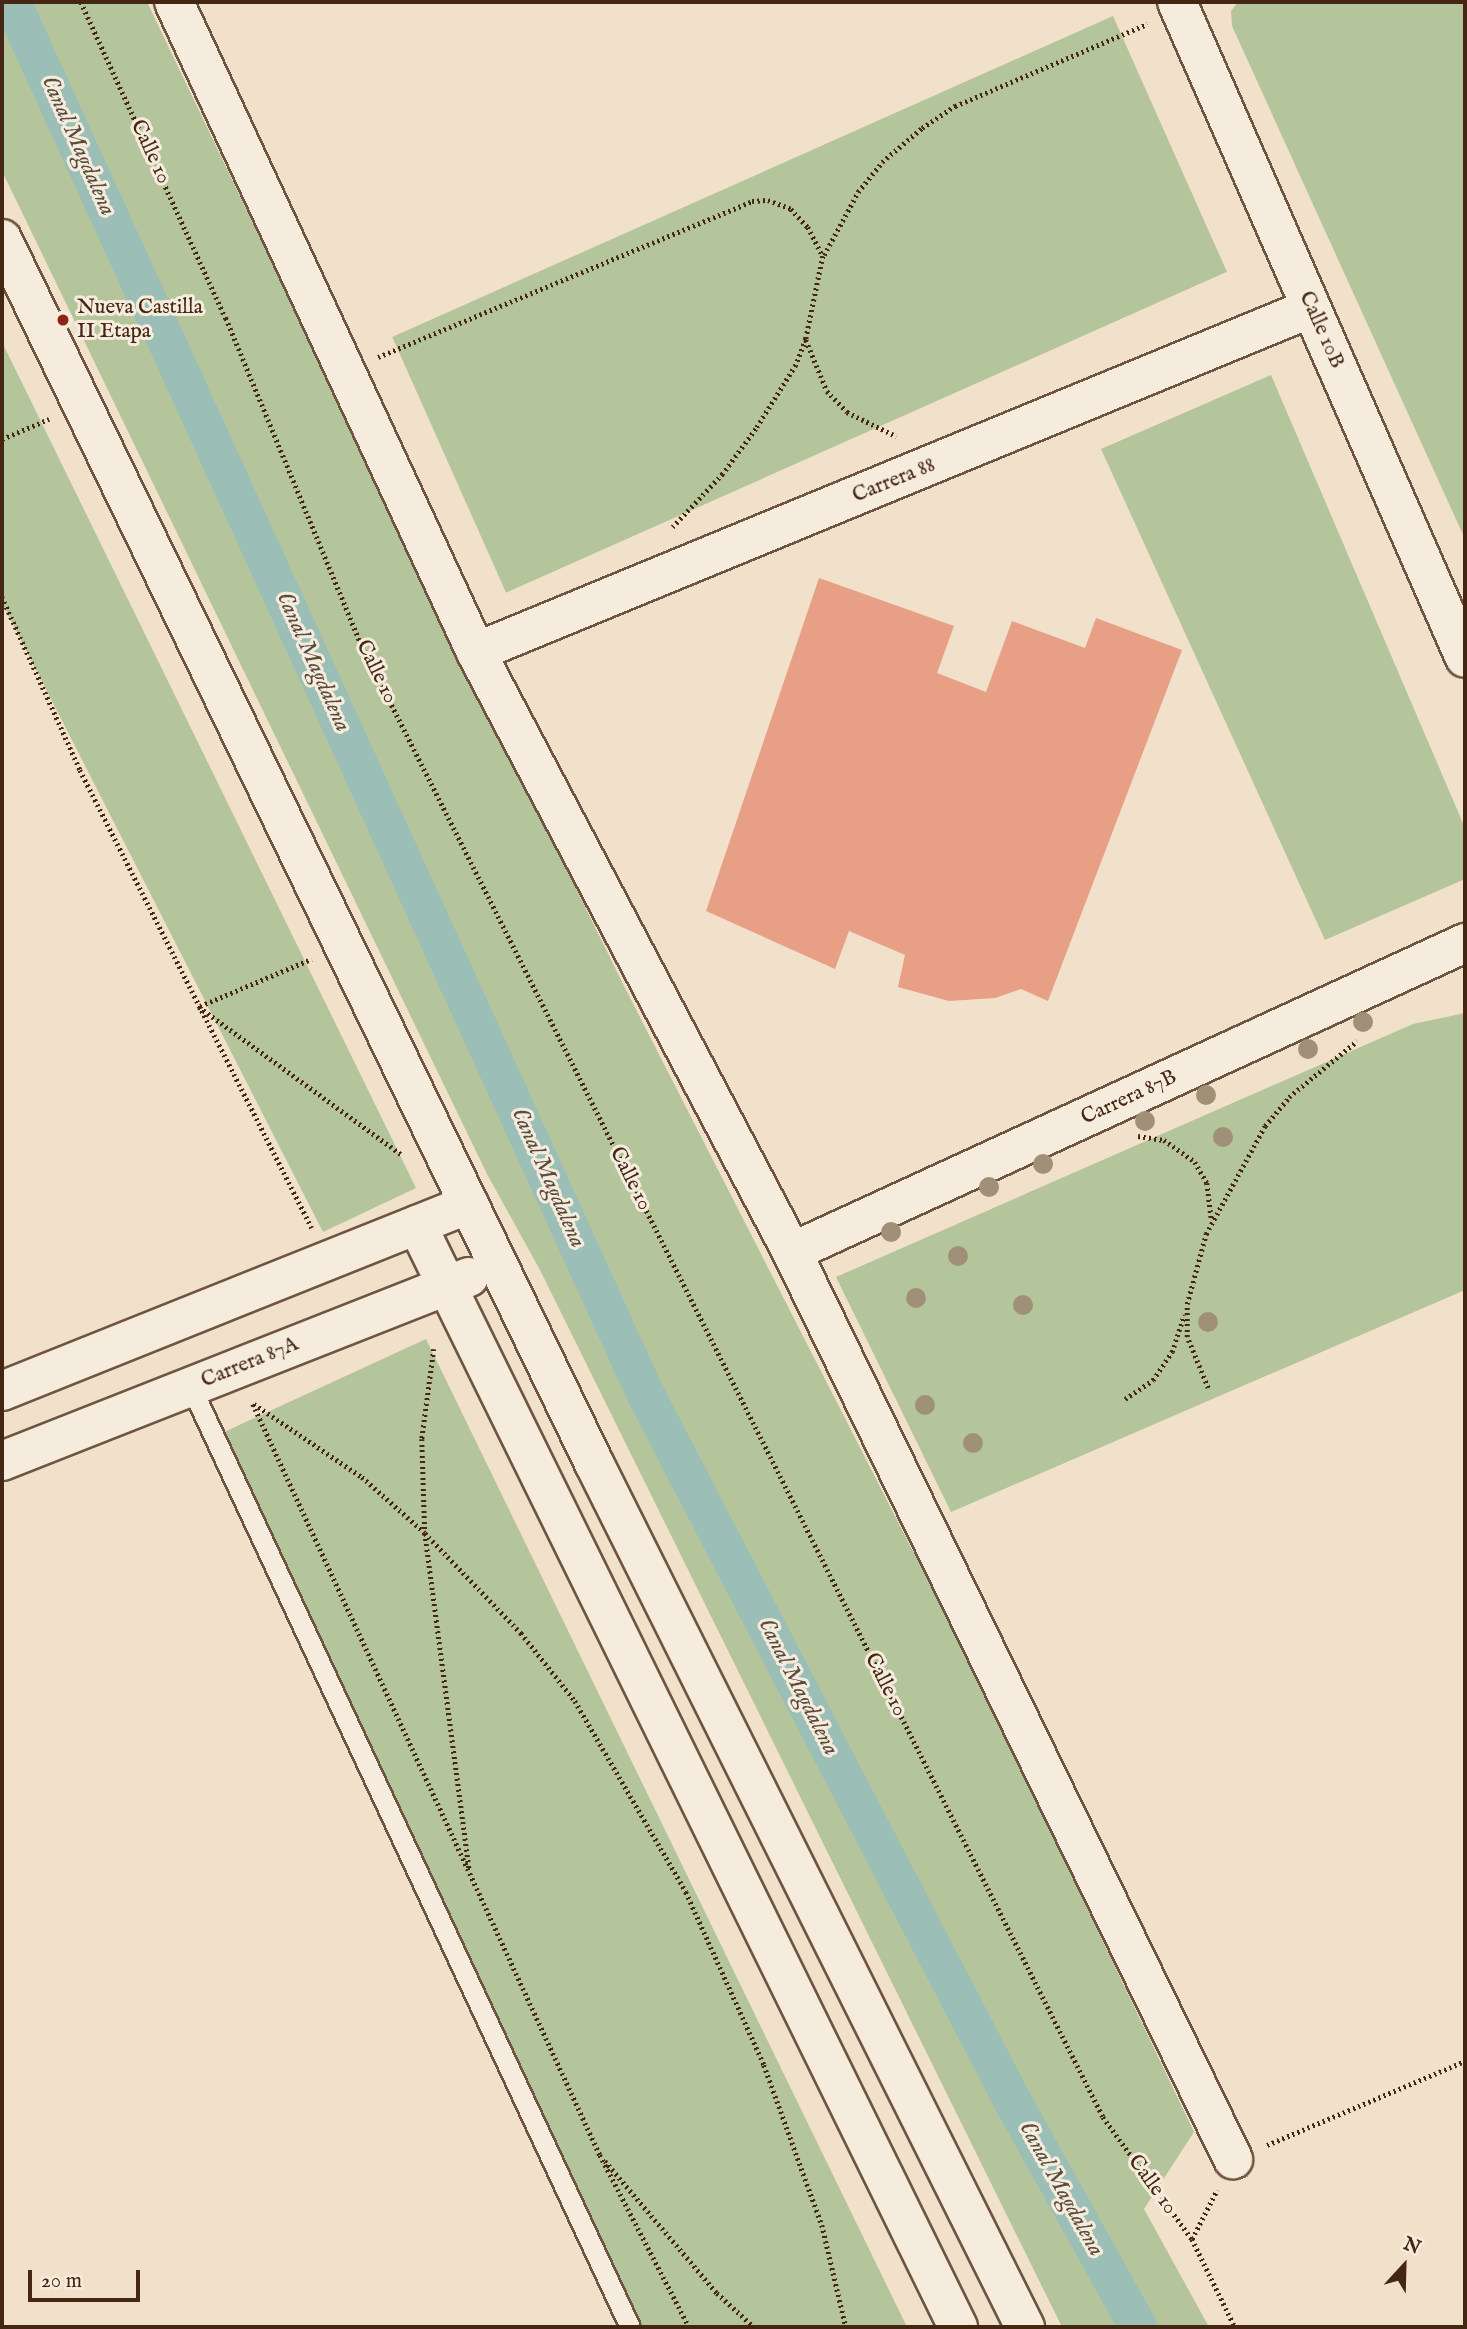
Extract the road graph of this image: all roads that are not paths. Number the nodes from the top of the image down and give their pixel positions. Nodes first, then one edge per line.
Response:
1 (174, 2) edge
2 (1179, 6) edge
3 (2, 239) edge
4 (1311, 308) junction
5 (476, 652) junction
6 (1465, 658) edge
7 (1465, 943) edge
8 (469, 1204) junction
9 (416, 1225) junction
10 (792, 1252) junction
11 (498, 1265) junction
12 (446, 1286) junction
13 (191, 1387) junction
14 (2, 1391) edge
15 (2, 1461) edge
16 (1233, 2159) road end
17 (630, 2327) edge
18 (958, 2327) edge
19 (1026, 2327) edge

1 - 5 street
2 - 4 street, Calle 10B
3 - 8 street
4 - 5 street, Carrera 88
4 - 6 street, Calle 10B
5 - 10 street
7 - 10 street, Carrera 87B
8 - 9 street
8 - 11 street
9 - 12 street
9 - 14 street
10 - 16 street
11 - 12 street, Carrera 87A
11 - 19 street
12 - 13 street, Carrera 87A
12 - 18 street
13 - 15 street, Carrera 87A
13 - 17 lane

